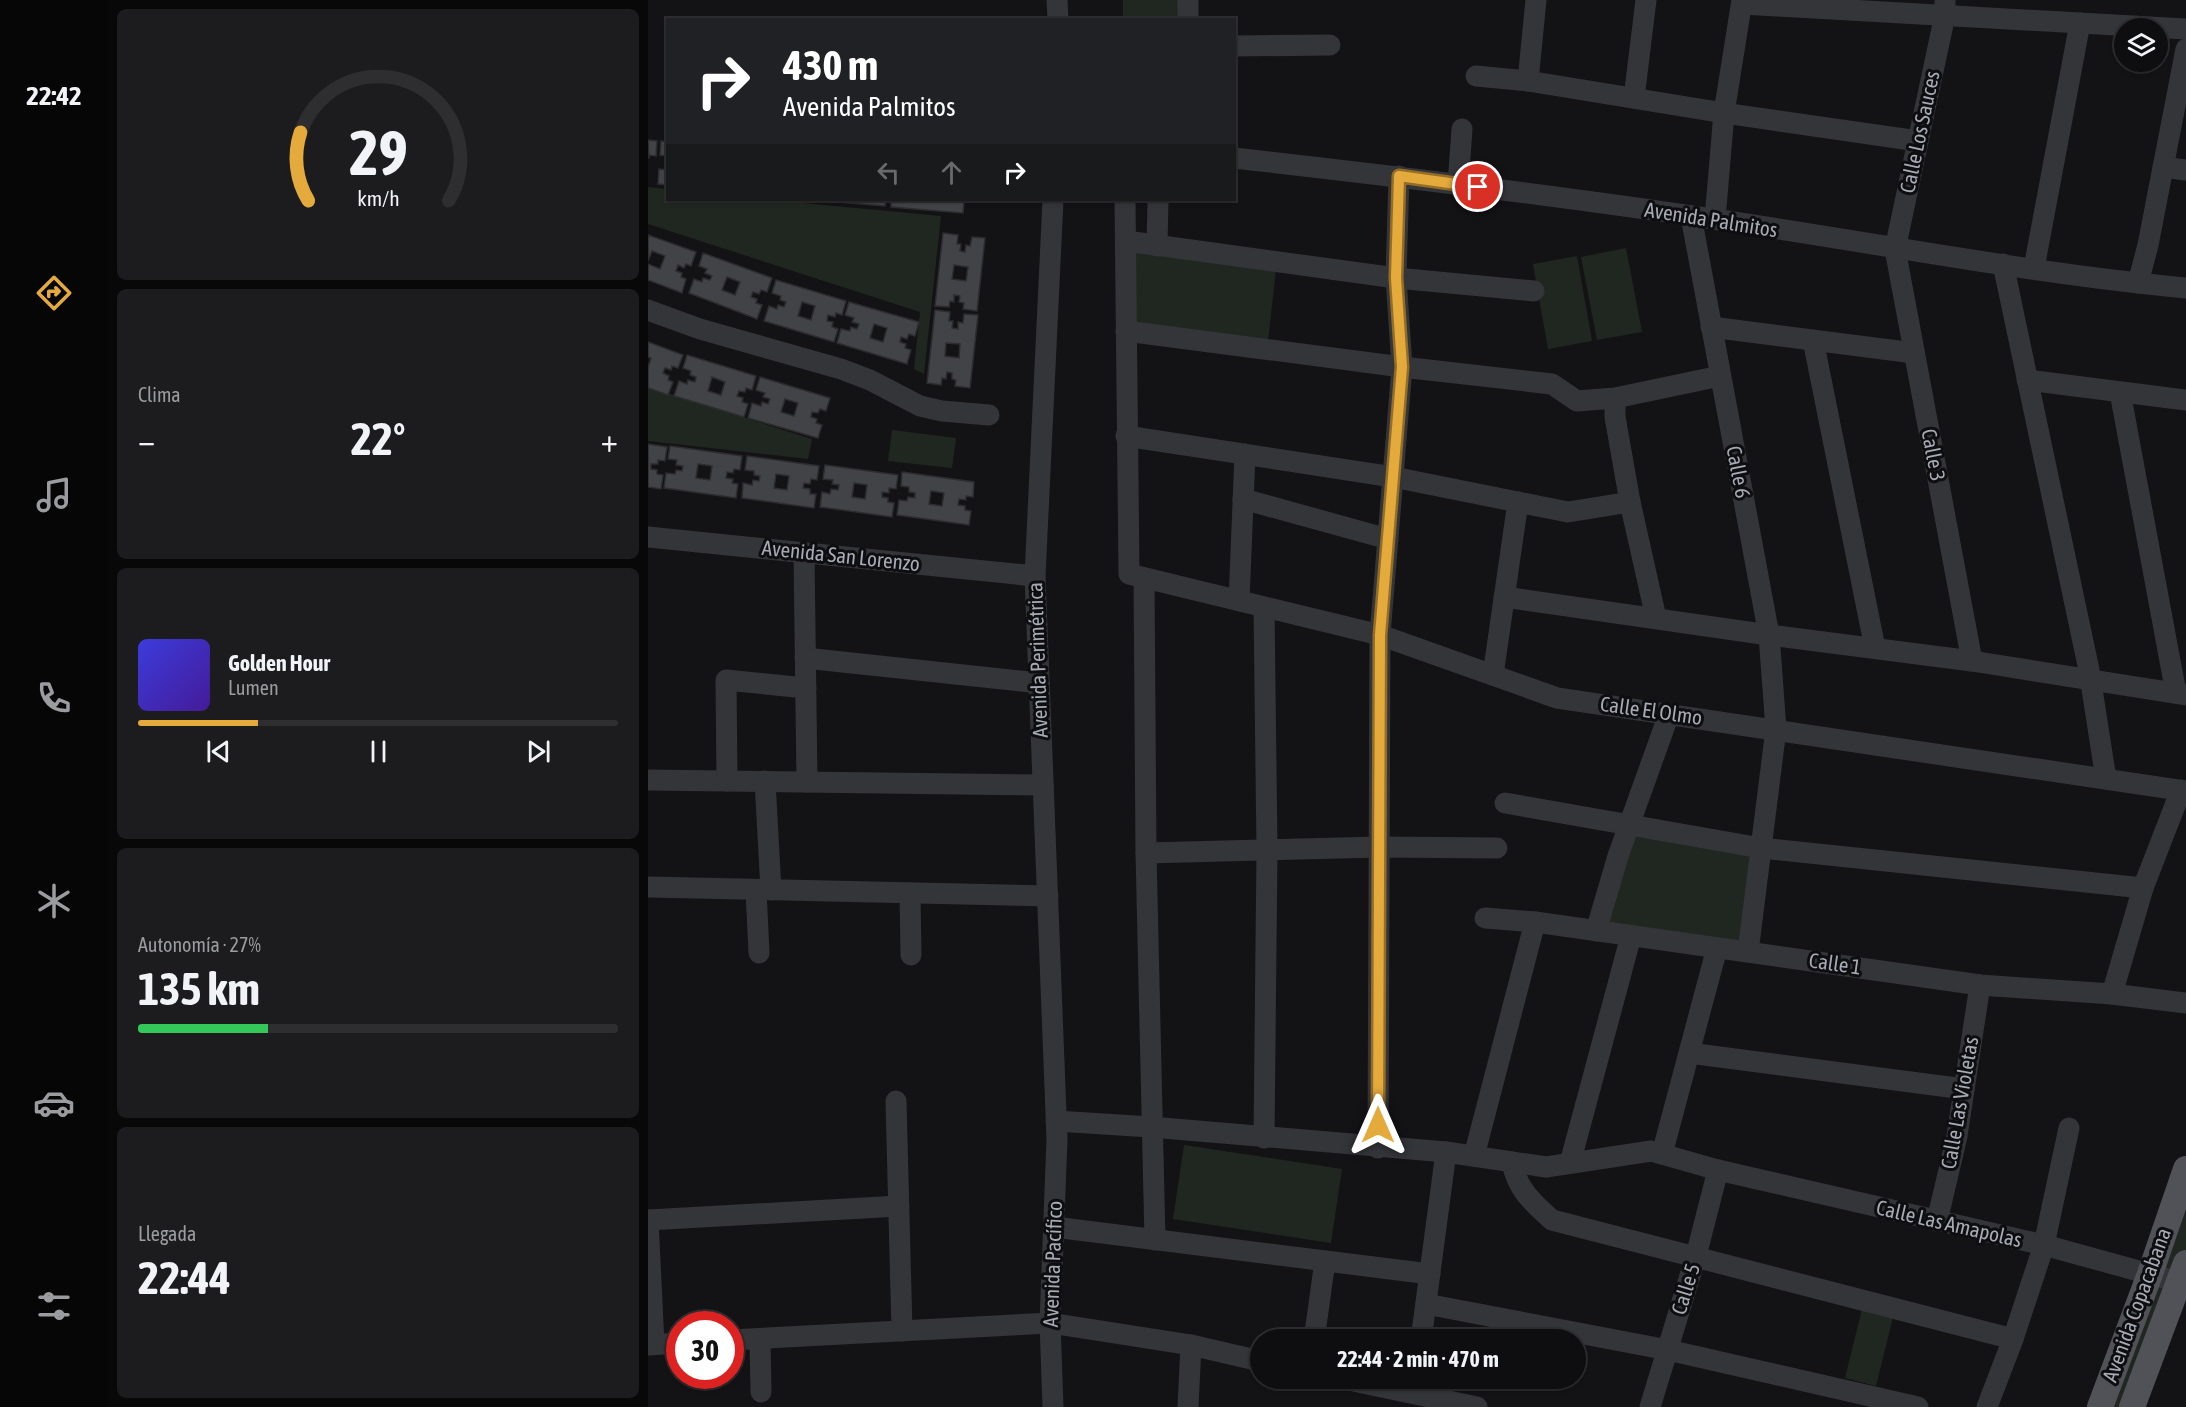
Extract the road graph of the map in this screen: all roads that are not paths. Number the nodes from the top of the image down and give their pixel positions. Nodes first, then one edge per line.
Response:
1 (1057, 0) edge
2 (1188, 0) edge
3 (1536, 0) edge
4 (1646, 0) edge
5 (1742, 2) edge
6 (1945, 8) edge
7 (1058, 18) edge
8 (1188, 18) edge
9 (2080, 23) junction
10 (2186, 29) edge
11 (1330, 45) dead end
12 (1236, 46) edge
13 (2185, 56) edge
14 (1476, 76) dead end
15 (1528, 81) junction
16 (1634, 98) junction
17 (1724, 113) junction
18 (1462, 129) dead end
19 (1918, 141) junction
20 (1236, 158) edge
21 (2163, 167) junction
22 (2186, 170) edge
23 (1399, 176) junction
24 (1458, 185) junction
25 (1053, 201) edge
26 (1125, 201) edge
27 (1158, 201) edge
28 (1691, 216) junction
29 (1715, 219) junction
30 (1126, 241) junction
31 (1156, 246) junction
32 (1895, 249) junction
33 (2003, 264) junction
34 (2034, 268) junction
35 (1396, 278) junction
36 (2138, 283) junction
37 (2186, 288) edge
38 (1534, 291) dead end
39 (648, 310) edge
40 (1711, 327) junction
41 (1126, 331) junction
42 (1813, 340) junction
43 (1914, 353) junction
44 (1402, 367) junction
45 (1720, 376) junction
46 (2027, 380) junction
47 (2120, 392) junction
48 (1615, 398) junction
49 (2186, 400) edge
50 (989, 416) dead end
51 (1126, 436) junction
52 (1245, 454) junction
53 (1393, 477) junction
54 (1243, 499) junction
55 (1518, 502) junction
56 (1630, 502) junction
57 (648, 537) edge
58 (1388, 538) junction
59 (804, 553) junction
60 (1035, 576) junction
61 (1137, 576) junction
62 (1504, 597) junction
63 (1239, 601) junction
64 (1264, 607) junction
65 (1656, 618) junction
66 (1380, 635) junction
67 (1769, 635) junction
68 (1875, 648) junction
69 (805, 658) junction
70 (1972, 661) junction
71 (1493, 675) junction
72 (2090, 679) junction
73 (1039, 683) junction
74 (806, 688) junction
75 (2181, 694) edge
76 (1670, 714) junction
77 (1776, 729) junction
78 (2106, 779) junction
79 (648, 780) edge
80 (727, 781) junction
81 (765, 782) junction
82 (807, 782) junction
83 (1043, 785) junction
84 (2184, 791) edge
85 (1505, 802) dead end
86 (1629, 826) junction
87 (1380, 847) junction
88 (1497, 848) dead end
89 (1761, 848) junction
90 (1267, 850) junction
91 (1146, 853) junction
92 (648, 887) edge
93 (2143, 888) junction
94 (764, 890) junction
95 (910, 893) junction
96 (1048, 896) junction
97 (1485, 918) dead end
98 (1535, 922) junction
99 (1596, 931) junction
100 (1631, 936) junction
101 (1717, 948) junction
102 (1748, 952) junction
103 (759, 953) dead end
104 (911, 955) dead end
105 (1980, 985) junction
106 (2112, 994) junction
107 (2186, 1003) edge
108 (1689, 1053) junction
109 (1965, 1089) junction
110 (896, 1101) dead end
111 (1056, 1121) junction
112 (1151, 1127) junction
113 (2069, 1128) dead end
114 (1264, 1138) junction
115 (1378, 1148) junction
116 (1446, 1152) junction
117 (1662, 1154) junction
118 (1474, 1156) junction
119 (1512, 1162) junction
120 (1570, 1163) junction
121 (2186, 1169) edge
122 (1718, 1170) junction
123 (899, 1206) junction
124 (648, 1220) edge
125 (1937, 1221) junction
126 (1054, 1227) junction
127 (1155, 1240) junction
128 (2044, 1245) junction
129 (1696, 1256) junction
130 (1326, 1261) junction
131 (1430, 1274) junction
132 (2150, 1274) junction
133 (2184, 1276) edge
134 (1426, 1304) junction
135 (1050, 1323) junction
136 (1316, 1329) edge
137 (1422, 1329) edge
138 (902, 1331) junction
139 (760, 1338) junction
140 (744, 1339) edge
141 (2013, 1339) junction
142 (666, 1343) edge
143 (651, 1344) edge
144 (1191, 1345) junction
145 (1668, 1350) junction
146 (1250, 1359) edge
147 (1422, 1389) edge
148 (761, 1392) dead end
149 (1053, 1407) edge
150 (1188, 1407) edge
151 (1477, 1407) edge
152 (1650, 1407) edge
153 (1918, 1407) edge
154 (1987, 1407) edge
155 (2100, 1407) edge
156 (2132, 1407) edge

1 - 7 street
2 - 8 street
3 - 15 street
4 - 16 street
5 - 6 street
5 - 17 street
6 - 9 street
6 - 19 street, Calle Los Sauces
9 - 10 street
9 - 34 street
11 - 12 street
13 - 21 street
14 - 15 street
15 - 16 street
16 - 17 street
17 - 19 street
17 - 29 street
18 - 24 street
19 - 32 street, Calle Los Sauces
20 - 23 street, Avenida Palmitos
21 - 22 street
21 - 36 street
23 - 24 street, Avenida Palmitos
23 - 35 street
24 - 28 street, Avenida Palmitos
25 - 60 street, Avenida Perimétrica
26 - 30 street
27 - 31 street
28 - 29 street, Avenida Palmitos
28 - 40 street, Calle 6
29 - 32 street, Avenida Palmitos
30 - 31 street
30 - 41 street
31 - 35 street
32 - 33 street, Avenida Palmitos
32 - 43 street, Calle 3
33 - 34 street, Avenida Palmitos
33 - 46 street
34 - 36 street, Avenida Palmitos
35 - 38 street
35 - 44 street
36 - 37 street, Avenida Palmitos
39 - 50 street
40 - 42 street
40 - 45 street, Calle 6
41 - 44 street
41 - 51 street
42 - 43 street
42 - 68 street
43 - 70 street, Calle 3
44 - 48 street
44 - 53 street
45 - 48 street
45 - 67 street, Calle 6
46 - 47 street
46 - 72 street
47 - 49 street
47 - 75 street
48 - 56 street
51 - 52 street
51 - 61 street
52 - 53 street
52 - 54 street
53 - 55 street
53 - 58 street
54 - 58 street
54 - 63 street
55 - 56 street
55 - 62 street
56 - 65 street
57 - 59 street, Avenida San Lorenzo
58 - 66 street
59 - 60 street, Avenida San Lorenzo
59 - 69 street
60 - 73 street, Avenida Perimétrica
61 - 63 street, Calle El Olmo
61 - 91 street
62 - 65 street
62 - 71 street
63 - 64 street, Calle El Olmo
64 - 66 street, Calle El Olmo
64 - 90 street
65 - 67 street
66 - 71 street, Calle El Olmo
66 - 87 street
67 - 68 street
67 - 77 street, Calle 6
68 - 70 street
69 - 73 street
69 - 74 street
70 - 72 street
71 - 76 street, Calle El Olmo
72 - 75 street
72 - 78 street
73 - 83 street, Avenida Perimétrica
74 - 80 street
74 - 82 street
76 - 77 street, Calle El Olmo
76 - 86 street
77 - 78 street, Calle El Olmo
77 - 89 street, Calle 6
78 - 84 street, Calle El Olmo
79 - 80 street
80 - 81 street
81 - 82 street
81 - 94 street
82 - 83 street
83 - 96 street, Avenida Perimétrica
84 - 93 street
85 - 86 street
86 - 89 street
86 - 99 street
87 - 88 street
87 - 90 street
87 - 115 street
89 - 93 street
89 - 102 street, Calle 6
90 - 91 street
90 - 114 street
91 - 112 street
92 - 94 street
93 - 106 street
94 - 95 street
94 - 103 street
95 - 96 street
95 - 104 street
96 - 111 street, Avenida Perimétrica
97 - 98 street, Calle 1
98 - 99 street, Calle 1
98 - 118 street
99 - 100 street, Calle 1
100 - 101 street, Calle 1
100 - 120 street
101 - 102 street, Calle 1
101 - 108 street
102 - 105 street, Calle 1
105 - 106 street, Calle 1
105 - 109 street, Calle Las Violetas
106 - 107 street, Calle 1
108 - 109 street
108 - 117 street
109 - 125 street, Calle Las Violetas
110 - 123 street
111 - 112 street, Calle Las Amapolas
111 - 126 street, Avenida Pacífico
112 - 114 street, Calle Las Amapolas
112 - 127 street
113 - 128 street
114 - 115 street, Calle Las Amapolas
115 - 116 street, Calle Las Amapolas
116 - 118 street, Calle Las Amapolas
116 - 131 street
117 - 120 street, Calle Las Amapolas
117 - 122 street, Calle Las Amapolas
118 - 119 street, Calle Las Amapolas
119 - 120 street, Calle Las Amapolas
119 - 129 street
121 - 132 main road, Avenida Copacabana
122 - 125 street, Calle Las Amapolas
122 - 129 street, Calle 5
123 - 124 street
123 - 138 street
124 - 143 street
125 - 128 street, Calle Las Amapolas
126 - 127 street
126 - 135 street, Avenida Pacífico
127 - 130 street
128 - 132 street, Calle Las Amapolas
128 - 141 street
129 - 141 street
129 - 145 street, Calle 5
130 - 131 street
130 - 136 street
131 - 134 street
132 - 133 street, Calle Las Amapolas
132 - 155 main road, Avenida Copacabana
133 - 156 main road, Avenida Copacabana
134 - 137 street
134 - 145 street
135 - 138 street
135 - 144 street
135 - 149 street, Avenida Pacífico
138 - 139 street
139 - 140 street
139 - 148 street
141 - 154 street
142 - 143 street
144 - 146 street
144 - 150 street
145 - 152 street, Calle 5
145 - 153 street
147 - 151 street

